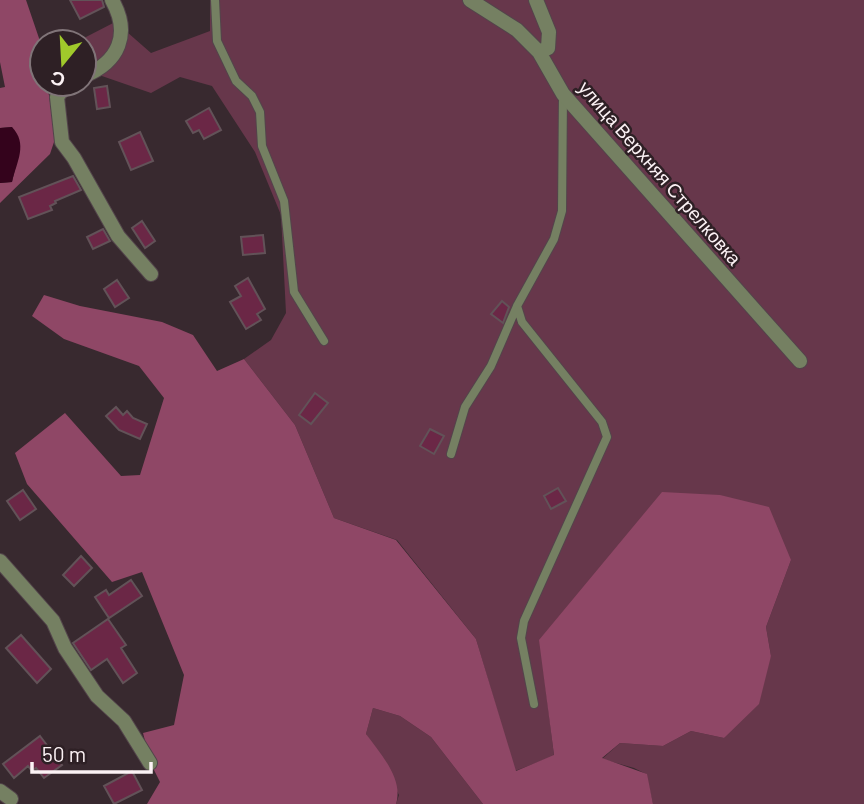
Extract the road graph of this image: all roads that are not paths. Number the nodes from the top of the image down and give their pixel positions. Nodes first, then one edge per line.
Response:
1 (112, 0) edge
2 (215, 0) edge
3 (470, 0) edge
4 (536, 0) edge
5 (539, 52) junction
6 (98, 70) edge
7 (563, 94) junction
8 (57, 98) edge
9 (151, 274) dead end
10 (517, 306) junction
11 (324, 341) dead end
12 (800, 360) dead end
13 (451, 454) dead end
14 (0, 561) edge
15 (534, 704) dead end
16 (150, 763) dead end

1 - 6 street
2 - 11 lane
3 - 5 street, улица Верхняя Стрелковка
4 - 5 street
5 - 7 street, улица Верхняя Стрелковка
7 - 10 lane
7 - 12 street, улица Верхняя Стрелковка
8 - 9 street
10 - 13 lane
10 - 15 lane
14 - 16 street

